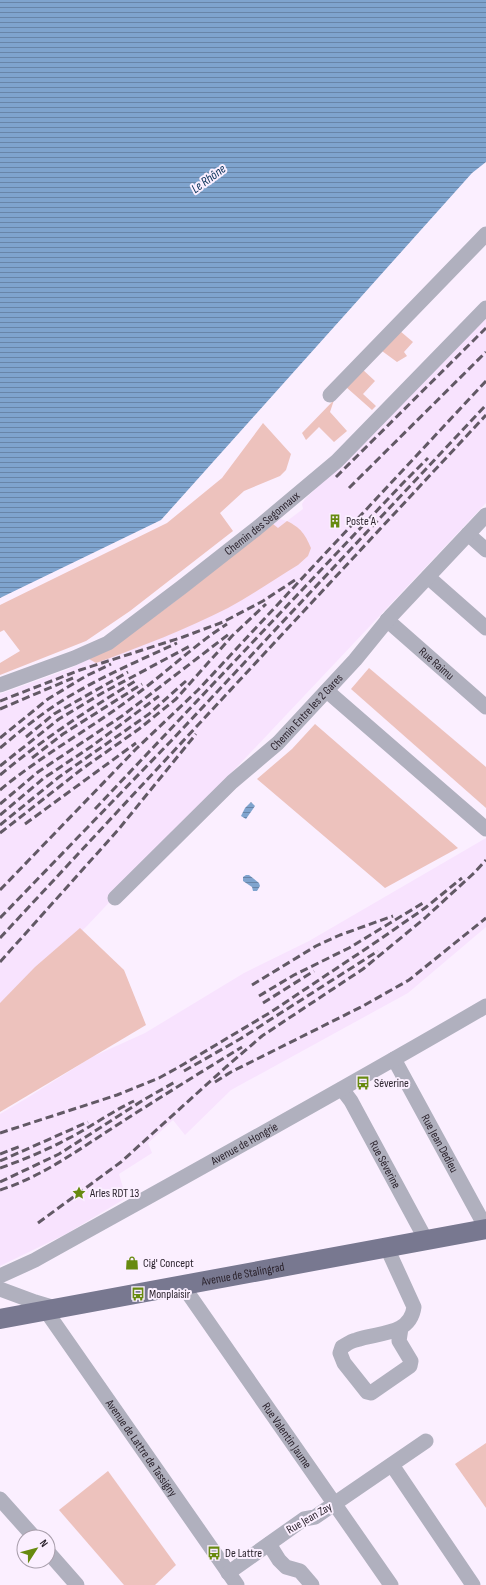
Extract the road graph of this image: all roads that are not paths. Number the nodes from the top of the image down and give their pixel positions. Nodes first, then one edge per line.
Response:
1 (486, 234) edge
2 (486, 308) edge
3 (330, 395) dead end
4 (486, 515) edge
5 (468, 534) junction
6 (486, 550) edge
7 (428, 577) junction
8 (387, 620) junction
9 (486, 628) edge
10 (0, 685) edge
11 (327, 691) junction
12 (486, 707) edge
13 (486, 829) edge
14 (116, 898) dead end
15 (486, 1006) edge
16 (394, 1059) junction
17 (342, 1089) junction
18 (485, 1232) edge
19 (426, 1240) junction
20 (387, 1248) junction
21 (0, 1276) edge
22 (183, 1286) junction
23 (0, 1289) edge
24 (52, 1310) junction
25 (0, 1319) edge
26 (401, 1328) junction
27 (426, 1442) dead end
28 (392, 1465) junction
29 (0, 1499) edge
30 (334, 1504) junction
31 (27, 1529) edge
32 (269, 1544) junction
33 (56, 1561) edge
34 (232, 1579) edge
35 (77, 1585) edge
36 (312, 1585) edge
37 (391, 1585) edge
38 (474, 1585) edge

1 - 3 street
2 - 10 street, Chemin des Segonnaux
4 - 5 street, Chemin Entre les 2 Gares
5 - 6 street
5 - 7 street, Chemin Entre les 2 Gares
7 - 8 street, Chemin Entre les 2 Gares
7 - 9 street
8 - 11 street, Chemin Entre les 2 Gares
8 - 12 street, Rue Raimu
11 - 13 street
11 - 14 street, Chemin Entre les 2 Gares
15 - 16 street, Avenue de Hongrie
16 - 17 street, Avenue de Hongrie
16 - 18 street, Rue Jean Dedieu
17 - 19 street, Rue Séverine
17 - 21 street, Avenue de Hongrie
18 - 19 main road, Avenue de Stalingrad
19 - 20 main road, Avenue de Stalingrad
20 - 22 main road, Avenue de Stalingrad
20 - 26 street
22 - 24 main road, Avenue de Stalingrad
22 - 30 street, Rue Valentin Jaume
23 - 24 street
24 - 25 main road, Avenue de Stalingrad
24 - 34 street, Avenue de Lattre de Tassigny
26 - 26 street
27 - 28 street, Rue Jean Zay
28 - 30 street, Rue Jean Zay
28 - 38 street
29 - 31 street
30 - 32 street, Rue Jean Zay
30 - 37 street, Rue Valentin Jaume
32 - 34 street, Rue Jean Zay
32 - 36 street
33 - 35 street

